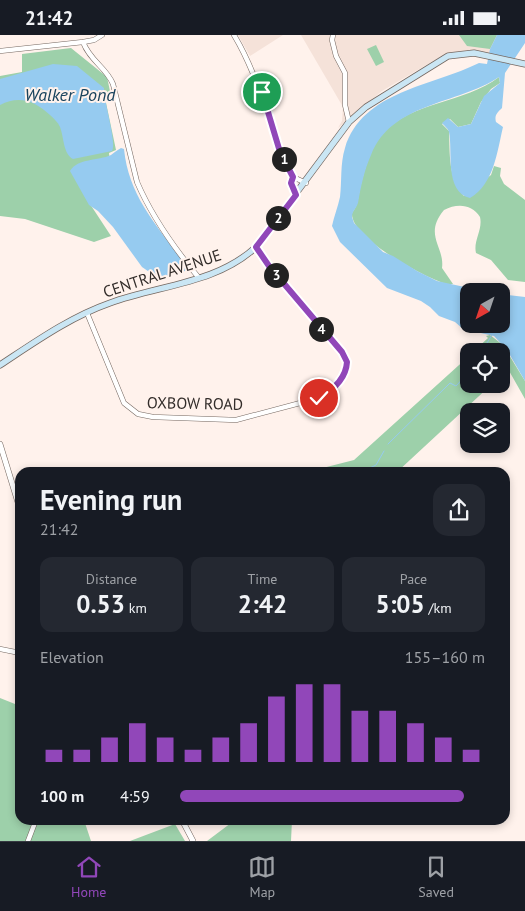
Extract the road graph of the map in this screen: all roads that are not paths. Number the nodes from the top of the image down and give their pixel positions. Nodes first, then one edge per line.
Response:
1 (102, 35) edge
2 (234, 35) edge
3 (333, 35) edge
4 (83, 41) junction
5 (0, 51) edge
6 (525, 64) edge
7 (349, 122) junction
8 (293, 177) junction
9 (306, 183) junction
10 (296, 195) junction
11 (256, 247) junction
12 (199, 278) junction
13 (87, 313) junction
14 (0, 365) edge
15 (0, 444) edge
16 (15, 493) edge
17 (0, 649) edge
18 (15, 652) edge
19 (34, 825) edge
20 (185, 825) edge
21 (28, 841) edge
22 (193, 841) edge

1 - 4 street
2 - 8 street
3 - 7 street
4 - 5 street
4 - 12 street
6 - 7 main road, CENTRAL AVENUE
7 - 9 main road, CENTRAL AVENUE
8 - 9 street
8 - 10 street
9 - 10 main road, CENTRAL AVENUE
10 - 11 main road, CENTRAL AVENUE
11 - 12 main road, CENTRAL AVENUE
11 - 13 street, OXBOW ROAD
12 - 13 main road, CENTRAL AVENUE
13 - 14 main road, CENTRAL AVENUE
15 - 16 street
17 - 18 street
19 - 21 street
20 - 22 street

